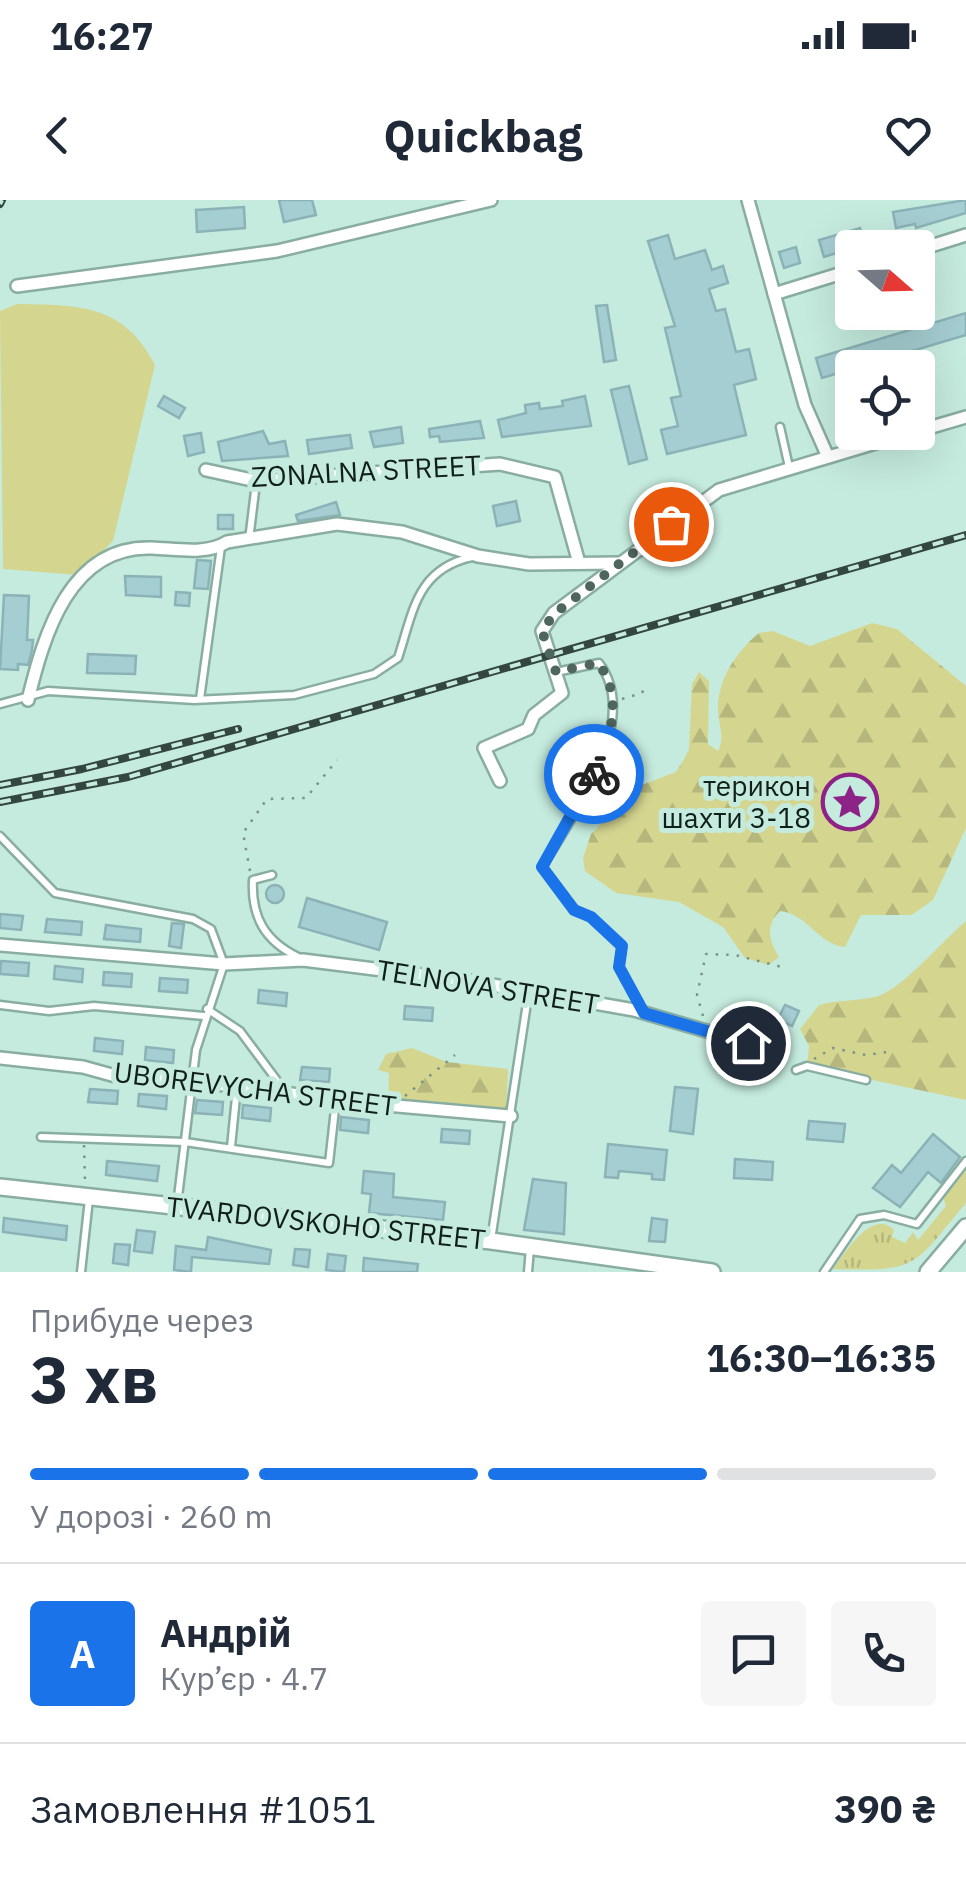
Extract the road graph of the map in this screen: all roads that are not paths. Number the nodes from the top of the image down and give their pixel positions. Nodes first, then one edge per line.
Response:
1 (491, 200) edge
2 (748, 200) edge
3 (966, 234) edge
4 (935, 244) edge
5 (835, 275) edge
6 (17, 286) dead end
7 (774, 294) junction
8 (966, 417) edge
9 (780, 426) dead end
10 (935, 426) edge
11 (852, 450) edge
12 (828, 457) junction
13 (789, 467) junction
14 (206, 470) dead end
15 (256, 482) junction
16 (249, 541) junction
17 (221, 546) junction
18 (478, 556) junction
19 (579, 563) junction
20 (619, 563) junction
21 (556, 672) junction
22 (200, 699) junction
23 (28, 700) junction
24 (0, 704) edge
25 (500, 781) dead end
26 (0, 836) edge
27 (272, 876) dead end
28 (0, 946) edge
29 (303, 960) junction
30 (224, 964) junction
31 (529, 990) junction
32 (0, 1005) edge
33 (205, 1013) junction
34 (644, 1013) junction
35 (748, 1043) dead end
36 (0, 1058) edge
37 (796, 1070) road end
38 (866, 1080) dead end
39 (194, 1081) junction
40 (237, 1087) junction
41 (287, 1094) junction
42 (336, 1100) junction
43 (511, 1116) junction
44 (41, 1137) dead end
45 (186, 1142) junction
46 (231, 1147) junction
47 (966, 1161) edge
48 (0, 1187) edge
49 (90, 1196) junction
50 (177, 1206) junction
51 (966, 1227) edge
52 (491, 1241) junction
53 (530, 1248) junction
54 (81, 1272) edge
55 (528, 1272) edge
56 (712, 1272) edge
57 (824, 1272) edge
58 (928, 1272) edge

1 - 6 street
2 - 7 street
3 - 4 street
5 - 7 street
7 - 12 street
8 - 10 street
9 - 13 lane
11 - 12 street
12 - 13 street
13 - 20 street
14 - 15 street, ZONALNA STREET
15 - 16 lane
15 - 19 street, ZONALNA STREET
16 - 17 street
16 - 18 street
17 - 22 lane
17 - 23 street
18 - 19 street
18 - 22 lane
19 - 20 street
20 - 21 street
21 - 25 street
21 - 34 lane
22 - 23 lane
23 - 24 lane
26 - 30 lane
27 - 29 lane
28 - 30 street, TELNOVA STREET
29 - 30 street, TELNOVA STREET
29 - 31 street, TELNOVA STREET
30 - 33 lane
31 - 34 street, TELNOVA STREET
31 - 43 lane
32 - 33 lane
33 - 39 lane
33 - 41 lane
34 - 35 street, TELNOVA STREET
36 - 39 street, UBOREVYCHA STREET
37 - 38 lane
39 - 40 street, UBOREVYCHA STREET
39 - 45 lane
40 - 41 street, UBOREVYCHA STREET
40 - 46 lane
41 - 42 street, UBOREVYCHA STREET
42 - 43 street, UBOREVYCHA STREET
42 - 46 lane
43 - 52 lane
44 - 45 lane
45 - 46 lane
45 - 50 lane
47 - 57 lane
48 - 49 main road, TVARDOVSKOHO STREET
49 - 50 main road, TVARDOVSKOHO STREET
49 - 54 lane
50 - 52 main road, TVARDOVSKOHO STREET
51 - 58 main road
52 - 53 main road, TVARDOVSKOHO STREET
53 - 55 lane
53 - 56 main road, TVARDOVSKOHO STREET

